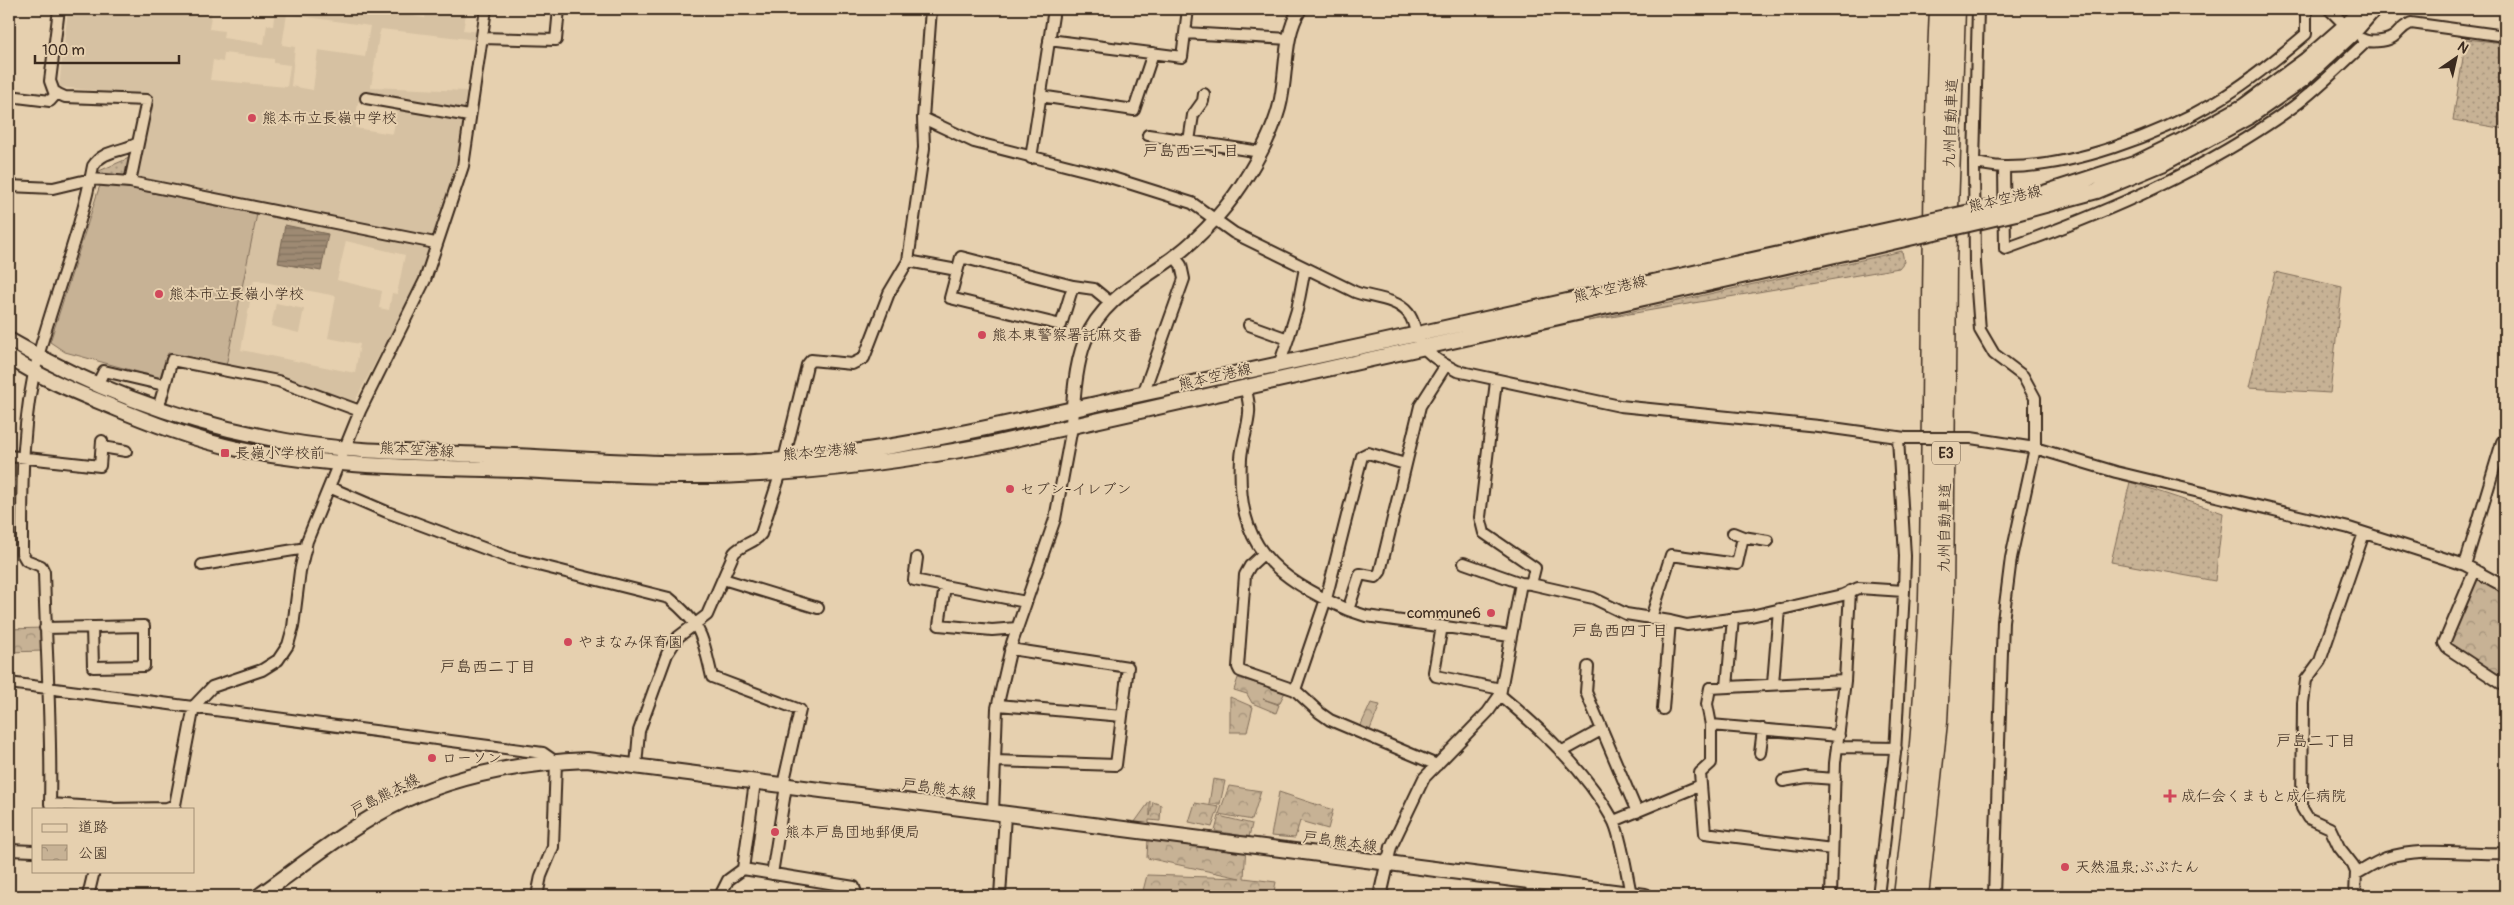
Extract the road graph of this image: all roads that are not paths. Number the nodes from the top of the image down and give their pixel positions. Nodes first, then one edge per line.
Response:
1 (59, 9) edge
2 (486, 9) edge
3 (559, 9) edge
4 (931, 9) edge
5 (1054, 9) edge
6 (1188, 9) edge
7 (1300, 9) edge
8 (1939, 9) edge
9 (1956, 9) edge
10 (1978, 9) edge
11 (2306, 9) edge
12 (2329, 9) edge
13 (2368, 11) edge
14 (2349, 30) junction
15 (1185, 33) junction
16 (2505, 36) edge
17 (483, 38) junction
18 (1289, 39) junction
19 (1049, 40) junction
20 (2366, 41) junction
21 (1153, 54) junction
22 (57, 93) junction
23 (1204, 94) dead end
24 (9, 96) edge
25 (1040, 96) junction
26 (366, 98) dead end
27 (469, 116) junction
28 (923, 118) junction
29 (1148, 134) dead end
30 (1189, 141) junction
31 (136, 144) junction
32 (1261, 152) junction
33 (1031, 158) junction
34 (1974, 163) junction
35 (2004, 167) junction
36 (91, 179) junction
37 (130, 182) junction
38 (9, 186) edge
39 (1216, 219) junction
40 (435, 243) junction
41 (1174, 256) junction
42 (908, 261) junction
43 (1305, 268) junction
44 (957, 270) junction
45 (1073, 286) junction
46 (1111, 303) junction
47 (1249, 325) dead end
48 (1288, 339) junction
49 (9, 340) edge
50 (1420, 341) junction
51 (9, 357) edge
52 (38, 357) junction
53 (1278, 365) junction
54 (1446, 365) junction
55 (35, 372) junction
56 (1496, 381) junction
57 (97, 385) junction
58 (164, 385) junction
59 (1246, 386) junction
60 (1143, 394) junction
61 (158, 409) junction
62 (1073, 410) junction
63 (360, 411) junction
64 (1072, 427) junction
65 (1901, 438) junction
66 (2505, 443) edge
67 (2035, 448) junction
68 (345, 449) junction
69 (126, 451) dead end
70 (9, 456) edge
71 (22, 457) junction
72 (339, 462) junction
73 (1405, 464) junction
74 (783, 466) junction
75 (329, 488) junction
76 (2364, 533) junction
77 (1768, 541) dead end
78 (306, 548) junction
79 (1263, 554) junction
80 (917, 558) dead end
81 (1464, 563) dead end
82 (202, 565) dead end
83 (2470, 568) junction
84 (723, 579) junction
85 (1526, 584) junction
86 (945, 586) junction
87 (2505, 587) edge
88 (1850, 591) junction
89 (1904, 591) junction
90 (1326, 600) junction
91 (1026, 602) junction
92 (818, 608) dead end
93 (1779, 609) junction
94 (1348, 610) junction
95 (1651, 618) junction
96 (1733, 618) junction
97 (1670, 621) junction
98 (696, 624) junction
99 (1442, 626) junction
100 (92, 627) junction
101 (45, 628) junction
102 (1017, 628) junction
103 (1510, 636) junction
104 (1010, 649) junction
105 (1588, 667) dead end
106 (1845, 681) junction
107 (9, 684) edge
108 (1773, 684) junction
109 (2505, 686) edge
110 (1727, 687) junction
111 (47, 688) junction
112 (1295, 690) junction
113 (1500, 692) junction
114 (998, 705) junction
115 (194, 706) junction
116 (1663, 709) dead end
117 (1122, 716) junction
118 (1711, 725) junction
119 (1601, 730) junction
120 (1763, 730) junction
121 (1838, 741) junction
122 (1896, 748) junction
123 (1561, 752) junction
124 (1760, 753) dead end
125 (995, 761) junction
126 (556, 762) junction
127 (1436, 765) junction
128 (636, 766) junction
129 (1835, 779) junction
130 (1783, 781) dead end
131 (755, 782) junction
132 (1701, 785) junction
133 (784, 786) junction
134 (110, 808) edge
135 (1637, 812) junction
136 (999, 814) junction
137 (1614, 821) junction
138 (1832, 849) junction
139 (9, 850) edge
140 (32, 851) edge
141 (2505, 853) edge
142 (1387, 864) junction
143 (743, 869) junction
144 (94, 872) edge
145 (772, 874) junction
146 (2356, 874) junction
147 (1532, 881) junction
148 (1631, 894) junction
149 (88, 896) edge
150 (259, 896) edge
151 (537, 896) edge
152 (720, 896) edge
153 (857, 896) edge
154 (1000, 896) edge
155 (1380, 896) edge
156 (1531, 896) edge
157 (1646, 896) edge
158 (1831, 896) edge
159 (1878, 896) edge
160 (1903, 896) edge
161 (1919, 896) edge
162 (1994, 896) edge
163 (2355, 896) edge

1 - 22 street
2 - 17 street
3 - 17 street
4 - 28 street
5 - 19 street
6 - 15 street
7 - 18 street
8 - 160 highway, 九州自動車道 / E3
9 - 161 highway, 九州自動車道 / E3
10 - 34 street
11 - 35 street
12 - 14 street
13 - 14 main road, 熊本空港線
14 - 20 street
14 - 50 main road, 熊本空港線, bridge
15 - 18 street
15 - 21 street
16 - 20 street
17 - 27 street
18 - 32 street
19 - 21 street
19 - 25 street
20 - 35 street
21 - 25 street
22 - 24 street
22 - 31 street
23 - 30 street
25 - 33 street
26 - 27 street
27 - 40 street
28 - 33 street
28 - 42 street
29 - 30 street
30 - 32 street
31 - 36 street
31 - 37 street
32 - 39 street
33 - 39 street
34 - 35 street
34 - 67 street
36 - 37 street
36 - 38 street
36 - 52 street
37 - 40 street
39 - 41 street
39 - 43 street
40 - 63 street
41 - 46 street
41 - 60 street
42 - 44 street
42 - 74 street
43 - 48 street
43 - 50 street
44 - 45 street
44 - 45 street
45 - 46 street
46 - 62 street
47 - 48 street
48 - 53 street
49 - 52 main road, 熊本空港線
50 - 53 main road, 熊本空港線
50 - 54 street
50 - 59 main road, 熊本空港線
51 - 55 main road, 熊本空港線
52 - 55 street
52 - 57 main road, 熊本空港線
53 - 60 main road, 熊本空港線
54 - 56 street
54 - 73 street
55 - 71 street
55 - 72 main road, 熊本空港線
56 - 65 street
56 - 85 street
57 - 58 street
57 - 61 main road, 熊本空港線
58 - 61 street
58 - 63 street
59 - 64 main road, 熊本空港線
59 - 79 street
60 - 62 main road, 熊本空港線
61 - 68 main road, 熊本空港線
62 - 64 street
62 - 74 main road, 熊本空港線
63 - 68 street
64 - 74 main road, 熊本空港線
64 - 91 street
65 - 67 street, bridge
65 - 89 street
66 - 83 street
67 - 76 street
67 - 162 street
68 - 72 street
68 - 74 main road, 熊本空港線
69 - 71 street
70 - 71 street
71 - 101 street
72 - 74 main road, 熊本空港線
72 - 75 street
73 - 90 street
73 - 94 street
74 - 84 street
75 - 78 street
75 - 98 street
76 - 83 street
76 - 146 street
77 - 95 street
78 - 82 street
78 - 115 street
79 - 90 street
79 - 112 street
80 - 86 street
81 - 85 street
83 - 87 street
83 - 109 street
84 - 92 street
84 - 98 street
85 - 95 street
85 - 103 street
86 - 91 street
86 - 102 street
88 - 89 street
88 - 93 street
88 - 106 street
89 - 122 street
90 - 94 street
90 - 112 street
91 - 102 street
93 - 96 street
93 - 108 street
94 - 99 street
95 - 97 street
96 - 97 street
96 - 110 street
97 - 116 street
98 - 128 street
98 - 133 street
99 - 103 street
99 - 113 street
100 - 100 street
100 - 101 street
101 - 111 street
102 - 104 street
103 - 113 street
104 - 114 street
104 - 117 street
105 - 119 street
106 - 108 street
106 - 121 street
107 - 111 street
108 - 110 street
110 - 118 street
111 - 115 street
111 - 134 street
112 - 127 street
113 - 123 street
113 - 127 street
114 - 117 street
114 - 125 street
115 - 126 street
115 - 134 street
117 - 125 street
118 - 120 street
118 - 132 street
119 - 123 street
119 - 135 street
120 - 121 street
120 - 124 street
121 - 122 street
121 - 129 street
122 - 159 street
123 - 137 street
125 - 136 street
126 - 128 main road, 戸島熊本線
126 - 150 main road, 戸島熊本線
126 - 151 street
127 - 142 street
128 - 131 main road, 戸島熊本線
129 - 130 street
129 - 138 street
131 - 133 main road, 戸島熊本線
131 - 143 street
132 - 135 street
132 - 138 street
133 - 136 main road, 戸島熊本線
133 - 145 street
135 - 137 street
136 - 142 main road, 戸島熊本線
136 - 154 street
137 - 148 street
138 - 158 street
139 - 140 street
141 - 146 street
142 - 147 main road, 戸島熊本線
142 - 155 street
143 - 145 street
143 - 152 street
144 - 149 street
145 - 153 street
146 - 163 street
147 - 148 main road, 戸島熊本線
147 - 156 street
148 - 157 main road, 戸島熊本線

